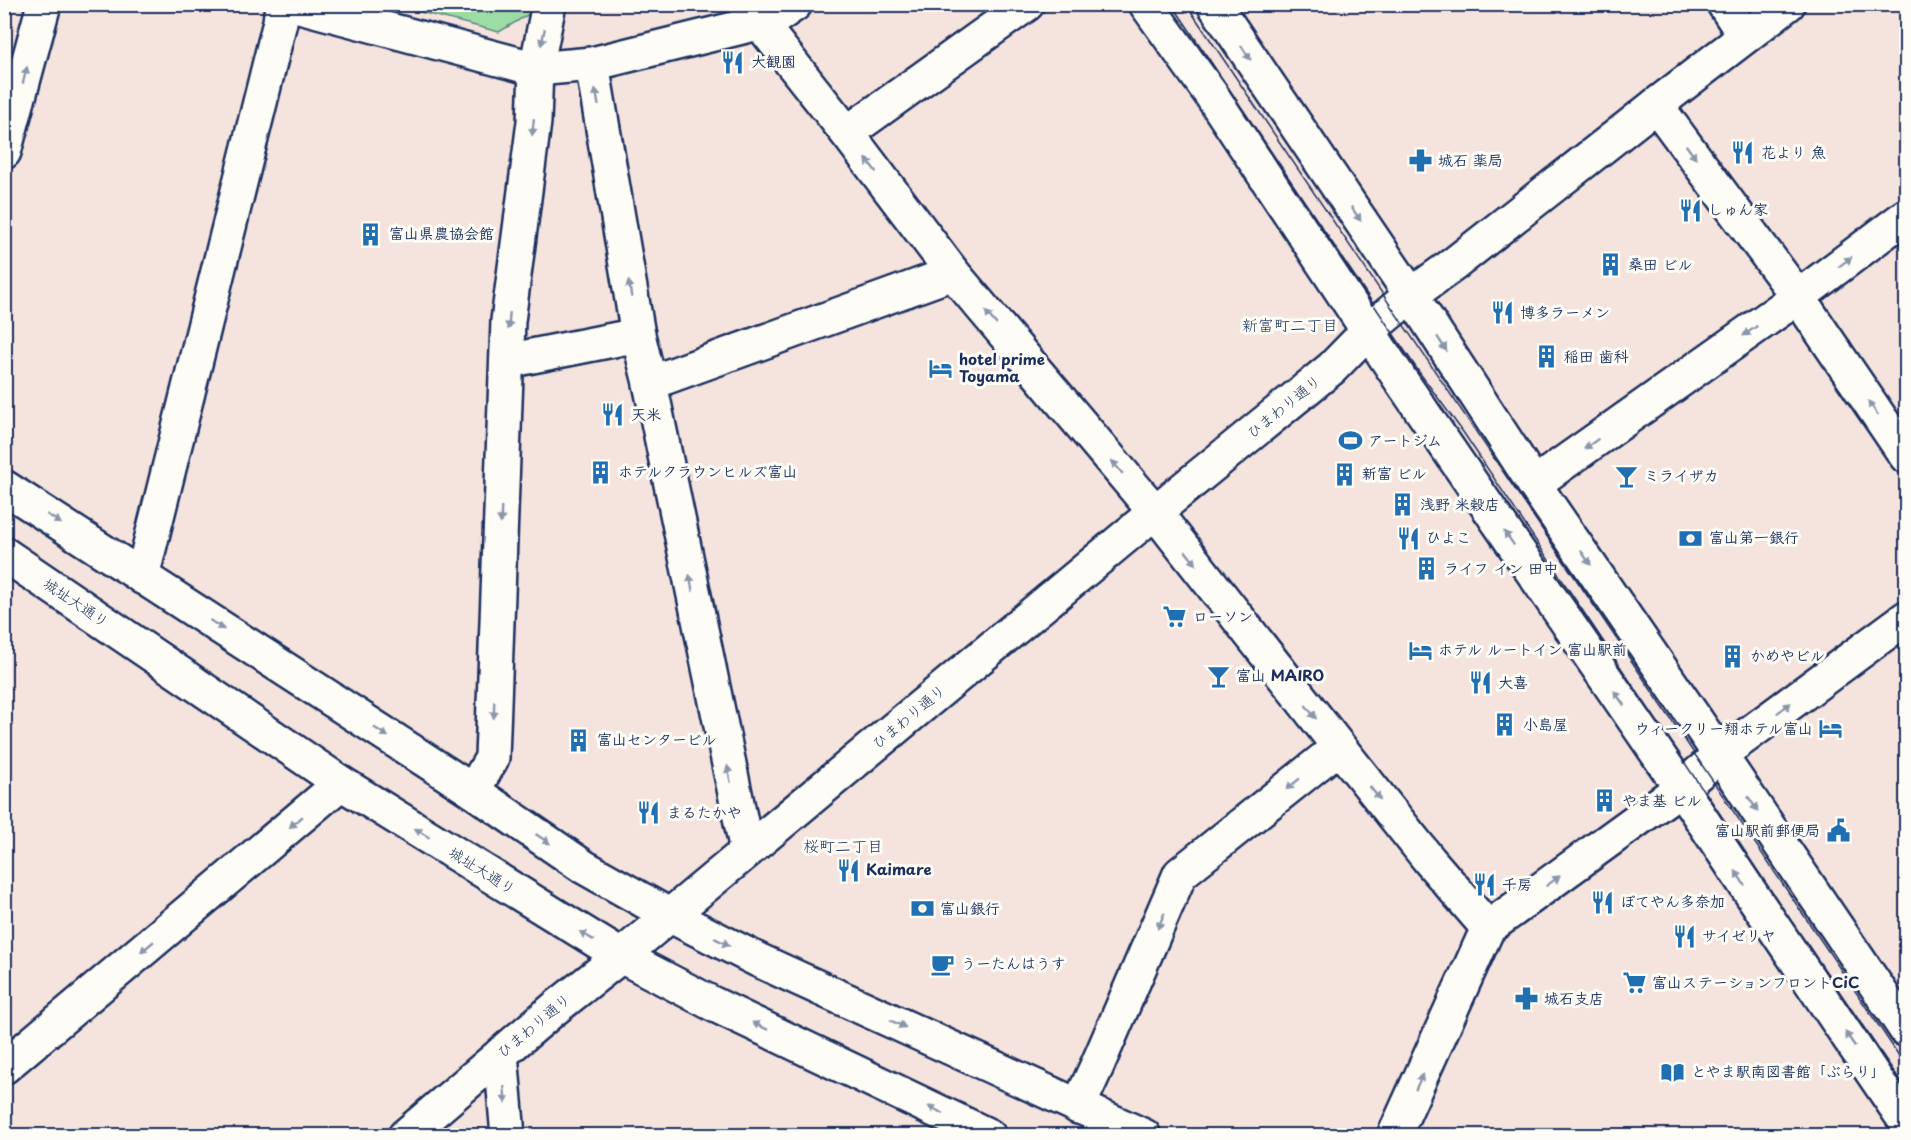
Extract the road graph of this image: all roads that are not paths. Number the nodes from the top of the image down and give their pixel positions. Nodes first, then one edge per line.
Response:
1 (44, 4) edge
2 (282, 4) edge
3 (292, 4) edge
4 (549, 4) edge
5 (795, 4) edge
6 (1027, 4) edge
7 (1146, 4) edge
8 (1214, 4) edge
9 (1724, 4) edge
10 (1788, 4) edge
11 (751, 14) edge
12 (1745, 36) junction
13 (592, 64) junction
14 (536, 69) junction
15 (1656, 105) junction
16 (847, 133) junction
17 (4, 152) edge
18 (1906, 216) edge
19 (953, 273) junction
20 (1411, 295) junction
21 (1798, 297) junction
22 (1368, 332) junction
23 (638, 335) junction
24 (507, 361) junction
25 (650, 383) junction
26 (1906, 456) edge
27 (1534, 484) junction
28 (4, 487) edge
29 (1155, 512) junction
30 (4, 554) edge
31 (142, 577) junction
32 (1906, 618) edge
33 (1339, 747) junction
34 (1720, 755) junction
35 (340, 783) junction
36 (1681, 788) junction
37 (473, 791) junction
38 (747, 851) junction
39 (669, 915) junction
40 (1488, 928) junction
41 (621, 956) junction
42 (1906, 1030) edge
43 (501, 1054) junction
44 (4, 1067) edge
45 (1078, 1107) junction
46 (1906, 1122) edge
47 (405, 1136) edge
48 (508, 1136) edge
49 (989, 1136) edge
50 (1144, 1136) edge
51 (1395, 1136) edge

17 -> 1 street
2 - 31 street
3 - 14 street
4 -> 14 street
5 - 11 street
6 - 16 street
7 - 22 street
8 -> 20 street
9 - 12 street
10 - 12 street, ひまわり通り
11 - 13 street
11 - 16 street
12 - 15 street, ひまわり通り
13 - 14 street
23 -> 13 street
14 -> 24 street
15 - 20 street, ひまわり通り
15 -> 21 street
19 -> 16 street
21 -> 18 street
19 - 25 street
29 -> 19 street
20 - 22 street, ひまわり通り
20 -> 27 street
26 -> 21 street
21 -> 27 street
22 - 29 street, ひまわり通り
36 -> 22 street
23 - 24 street
23 - 25 street
24 -> 37 street
38 -> 25 street
27 -> 34 street
28 -> 31 street
29 -> 33 street
29 - 38 street, ひまわり通り
30 - 35 street, 城址大通り
31 -> 37 street
34 -> 32 street
33 -> 40 street
33 -> 45 street
34 - 36 street
34 -> 42 street
41 -> 35 street, 城址大通り
35 -> 44 street
40 -> 36 street
46 -> 36 street
37 -> 39 street
38 - 39 street, ひまわり通り
39 - 41 street, ひまわり通り
39 -> 45 street
51 -> 40 street
41 - 43 street, ひまわり通り
49 -> 41 street, 城址大通り
43 - 47 street, ひまわり通り
43 -> 48 street
45 - 50 street

